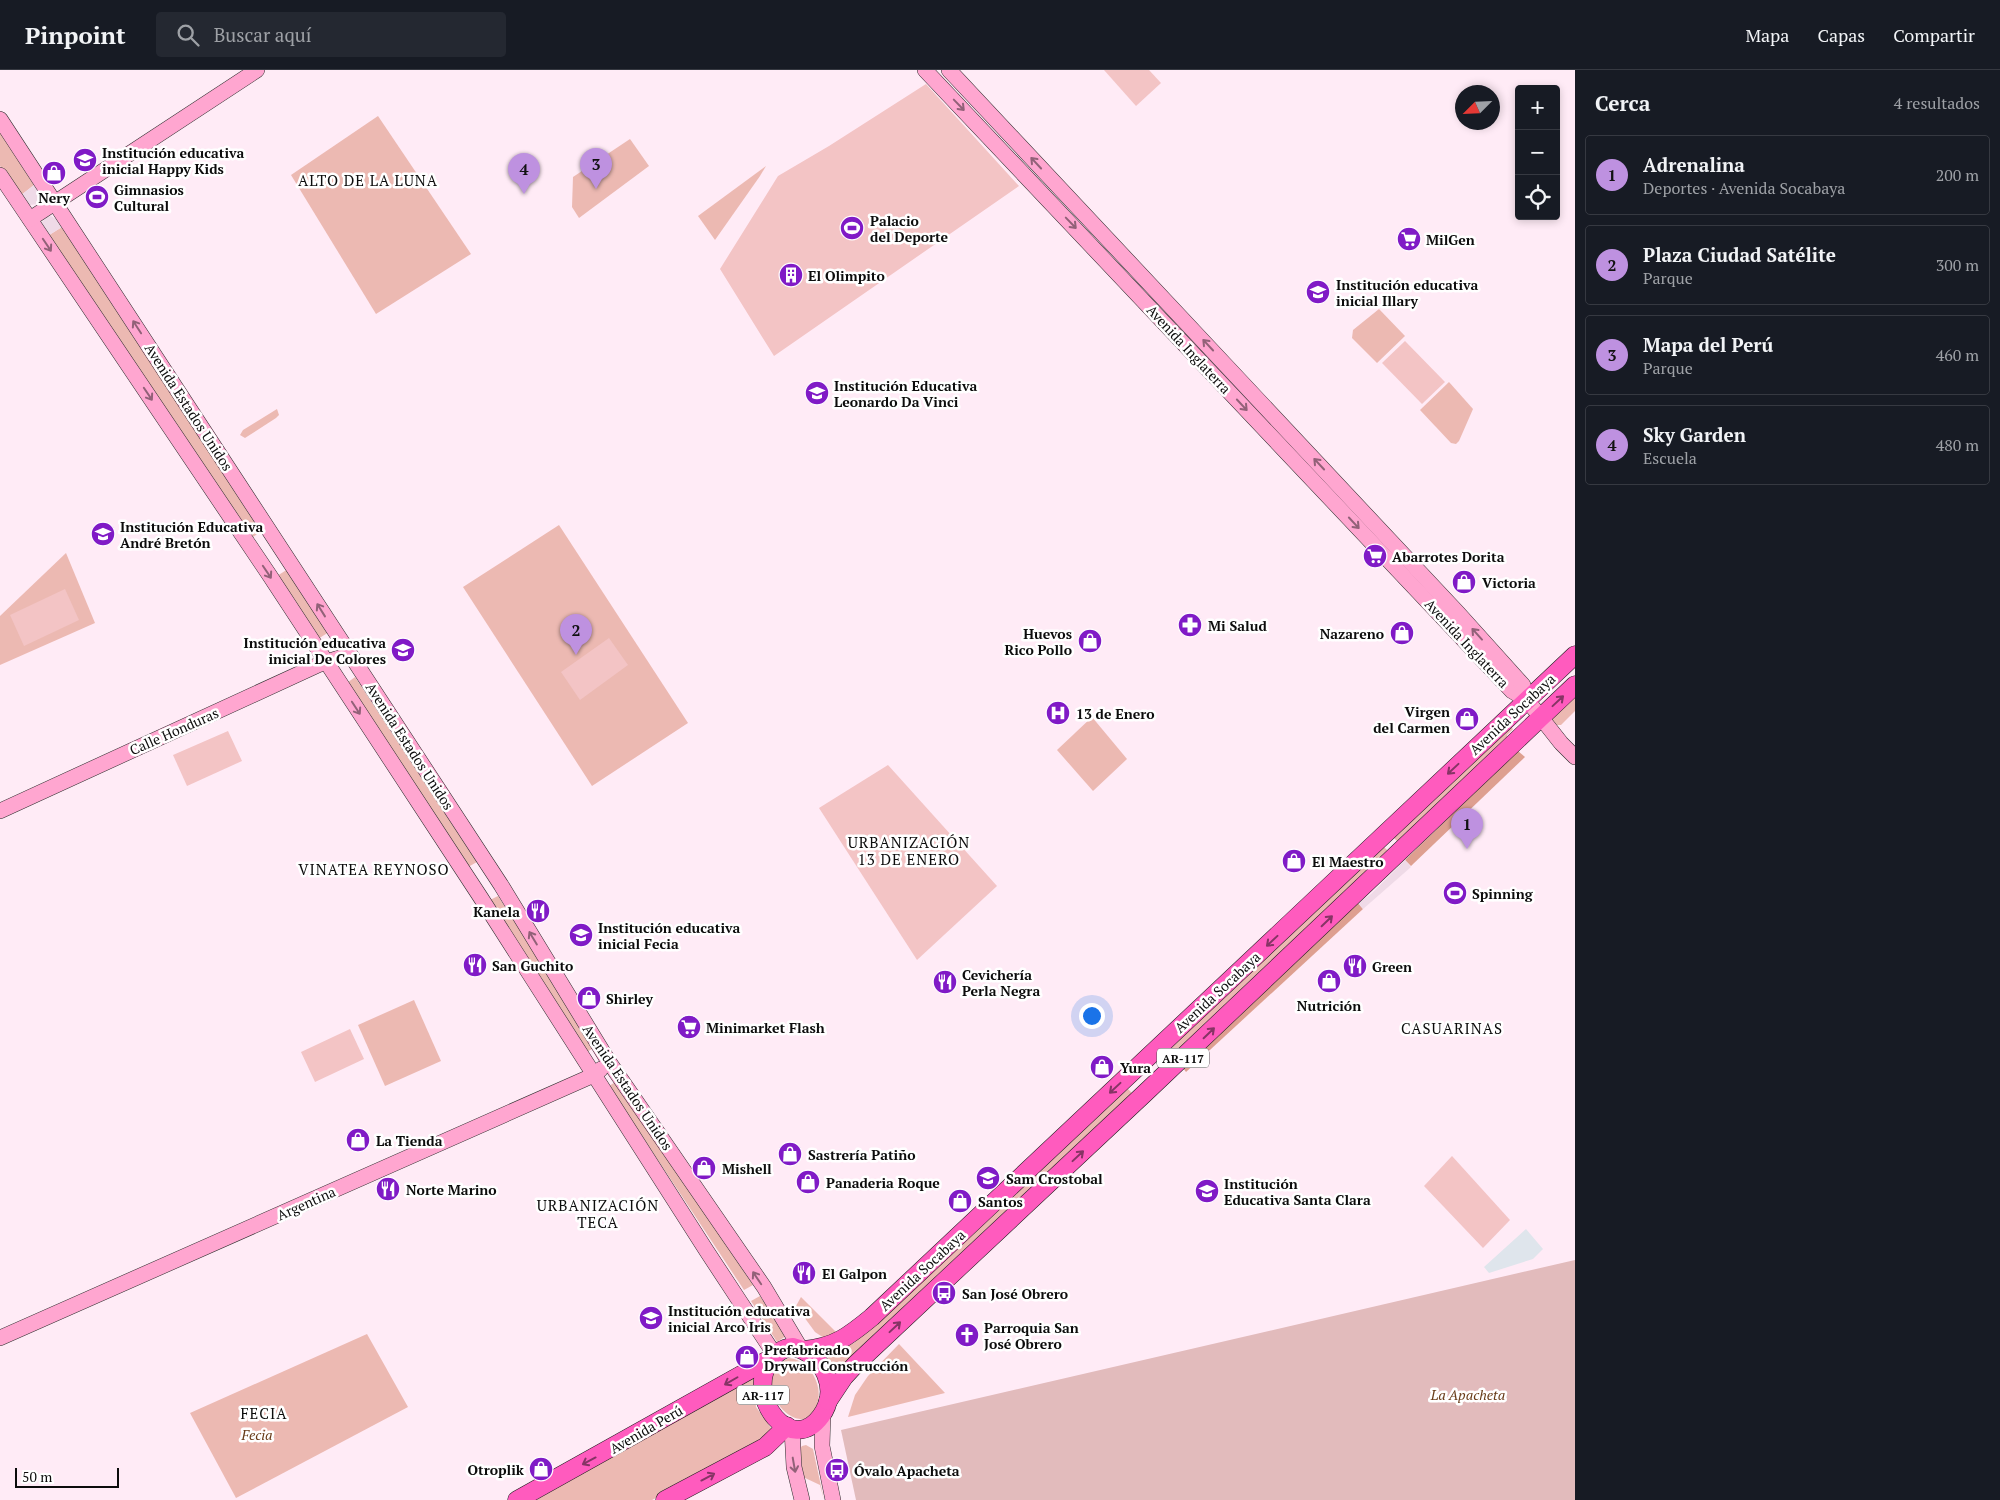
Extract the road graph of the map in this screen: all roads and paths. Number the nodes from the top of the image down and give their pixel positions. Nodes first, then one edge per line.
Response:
1 (257, 70) edge
2 (925, 70) edge
3 (949, 70) edge
4 (0, 119) edge
5 (0, 175) edge
6 (55, 202) junction
7 (30, 219) junction
8 (350, 654) junction
9 (1575, 655) edge
10 (326, 662) junction
11 (1575, 685) edge
12 (1527, 700) junction
13 (1540, 717) junction
14 (1575, 757) edge
15 (0, 811) edge
16 (609, 1062) junction
17 (594, 1075) junction
18 (0, 1338) edge
19 (803, 1350) junction
20 (774, 1356) junction
21 (825, 1407) junction
22 (789, 1427) junction
23 (518, 1500) edge
24 (665, 1500) edge
25 (802, 1500) edge
26 (833, 1500) edge

1 - 6 main road
2 -> 12 main road, Avenida Inglaterra
12 -> 3 main road, Avenida Inglaterra
4 - 6 main road, Avenida Estados Unidos
5 - 7 main road, Avenida Estados Unidos
6 - 7 main road
8 -> 6 main road, Avenida Estados Unidos
7 -> 10 main road, Avenida Estados Unidos
8 - 10 main road, Calle Honduras
16 -> 8 main road, Avenida Estados Unidos
9 - 12 main road, Avenida Socabaya / AR-117
10 - 15 main road, Calle Honduras
10 -> 17 main road, Avenida Estados Unidos
13 -> 11 main road, Avenida Socabaya / AR-117
12 - 13 main road
12 -> 19 main road, Avenida Socabaya / AR-117
13 - 14 main road
21 -> 13 main road, Avenida Socabaya / AR-117
16 - 17 main road, Argentina
19 -> 16 main road, Avenida Estados Unidos
17 - 18 main road, Argentina
17 - 20 main road, Avenida Estados Unidos
19 - 20 main road, AR-117
19 - 21 main road
20 - 22 main road, AR-117
20 -> 23 main road, Avenida Perú
21 - 22 main road, AR-117
21 - 26 main road
24 -> 22 main road
22 -> 25 main road

